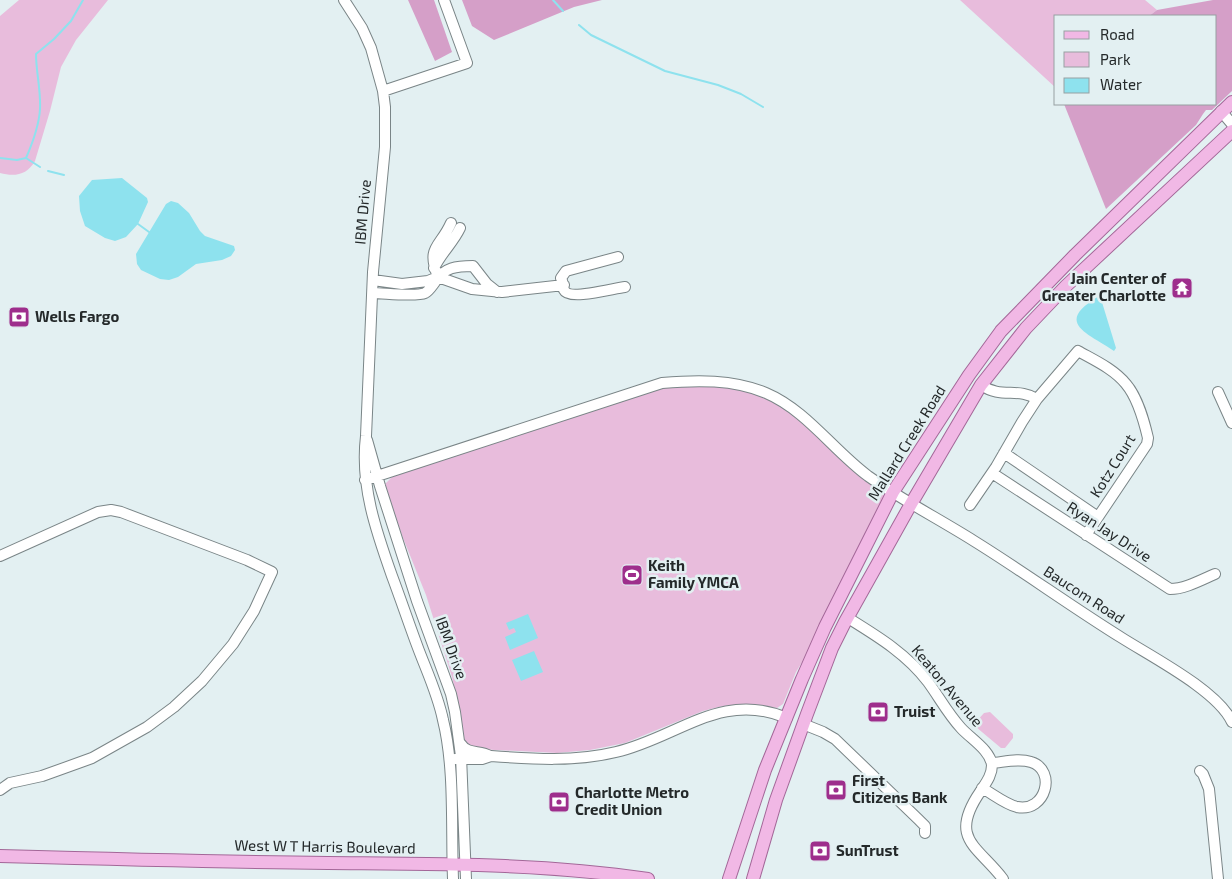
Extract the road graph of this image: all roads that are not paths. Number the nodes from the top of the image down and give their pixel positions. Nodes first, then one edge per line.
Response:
1 (344, 0) edge
2 (444, 0) edge
3 (383, 91) junction
4 (1232, 102) edge
5 (1221, 111) junction
6 (1232, 124) edge
7 (1232, 131) edge
8 (455, 226) dead end
9 (618, 257) dead end
10 (436, 273) junction
11 (373, 280) junction
12 (564, 285) junction
13 (625, 286) dead end
14 (497, 292) junction
15 (373, 293) junction
16 (981, 385) junction
17 (1218, 392) dead end
18 (1037, 399) junction
19 (1232, 423) edge
20 (366, 436) junction
21 (1004, 453) junction
22 (992, 473) junction
23 (378, 477) junction
24 (365, 480) junction
25 (893, 492) junction
26 (911, 504) junction
27 (970, 505) dead end
28 (1098, 517) junction
29 (1086, 535) junction
30 (0, 556) edge
31 (1215, 574) dead end
32 (848, 618) junction
33 (830, 619) junction
34 (786, 718) junction
35 (1232, 722) edge
36 (803, 724) junction
37 (460, 743) junction
38 (491, 756) junction
39 (449, 759) junction
40 (461, 759) junction
41 (992, 763) junction
42 (1200, 772) dead end
43 (982, 788) junction
44 (0, 790) edge
45 (925, 833) dead end
46 (0, 856) edge
47 (459, 864) junction
48 (453, 879) edge
49 (466, 879) edge
50 (648, 879) edge
51 (729, 879) edge
52 (753, 879) edge
53 (1003, 879) edge
54 (1218, 879) edge

1 - 3 street, IBM Drive
2 - 3 street
3 - 11 street, IBM Drive
4 - 5 main road, Mallard Creek Road
5 - 6 street
5 - 25 main road, Mallard Creek Road
7 - 16 main road
8 - 10 street
9 - 12 street
10 - 11 street
10 - 14 street
10 - 14 street
10 - 15 street
11 - 15 street, IBM Drive
12 - 13 street
12 - 14 street
15 - 20 street, IBM Drive
16 - 18 street
16 - 26 main road
17 - 19 street
18 - 21 street
18 - 28 street, Kotz Court
20 - 23 street, IBM Drive
20 - 24 street, IBM Drive
21 - 22 street
21 - 28 street
22 - 27 street
22 - 29 street, Ryan Jay Drive
23 - 24 street, Baucom Road
23 - 25 street, Baucom Road
23 - 37 street, IBM Drive
24 - 39 street, IBM Drive
25 - 26 street, Baucom Road
25 - 33 main road, Mallard Creek Road
26 - 32 main road
26 - 35 street, Baucom Road
28 - 29 street, Kotz Court
29 - 31 street, Ryan Jay Drive
30 - 44 street
32 - 36 main road
32 - 41 street, Keaton Avenue
33 - 34 main road, Mallard Creek Road
33 - 36 main road
34 - 38 street
34 - 51 main road, Mallard Creek Road
36 - 45 street
36 - 52 main road
37 - 38 street
37 - 40 street, IBM Drive
38 - 40 street
39 - 40 street
39 - 47 street, IBM Drive
40 - 47 street, IBM Drive
41 - 43 street
41 - 43 street
42 - 54 street
43 - 53 street
46 - 47 main road, West W T Harris Boulevard
47 - 48 street, IBM Drive
47 - 49 street, IBM Drive
47 - 50 main road, West W T Harris Boulevard

